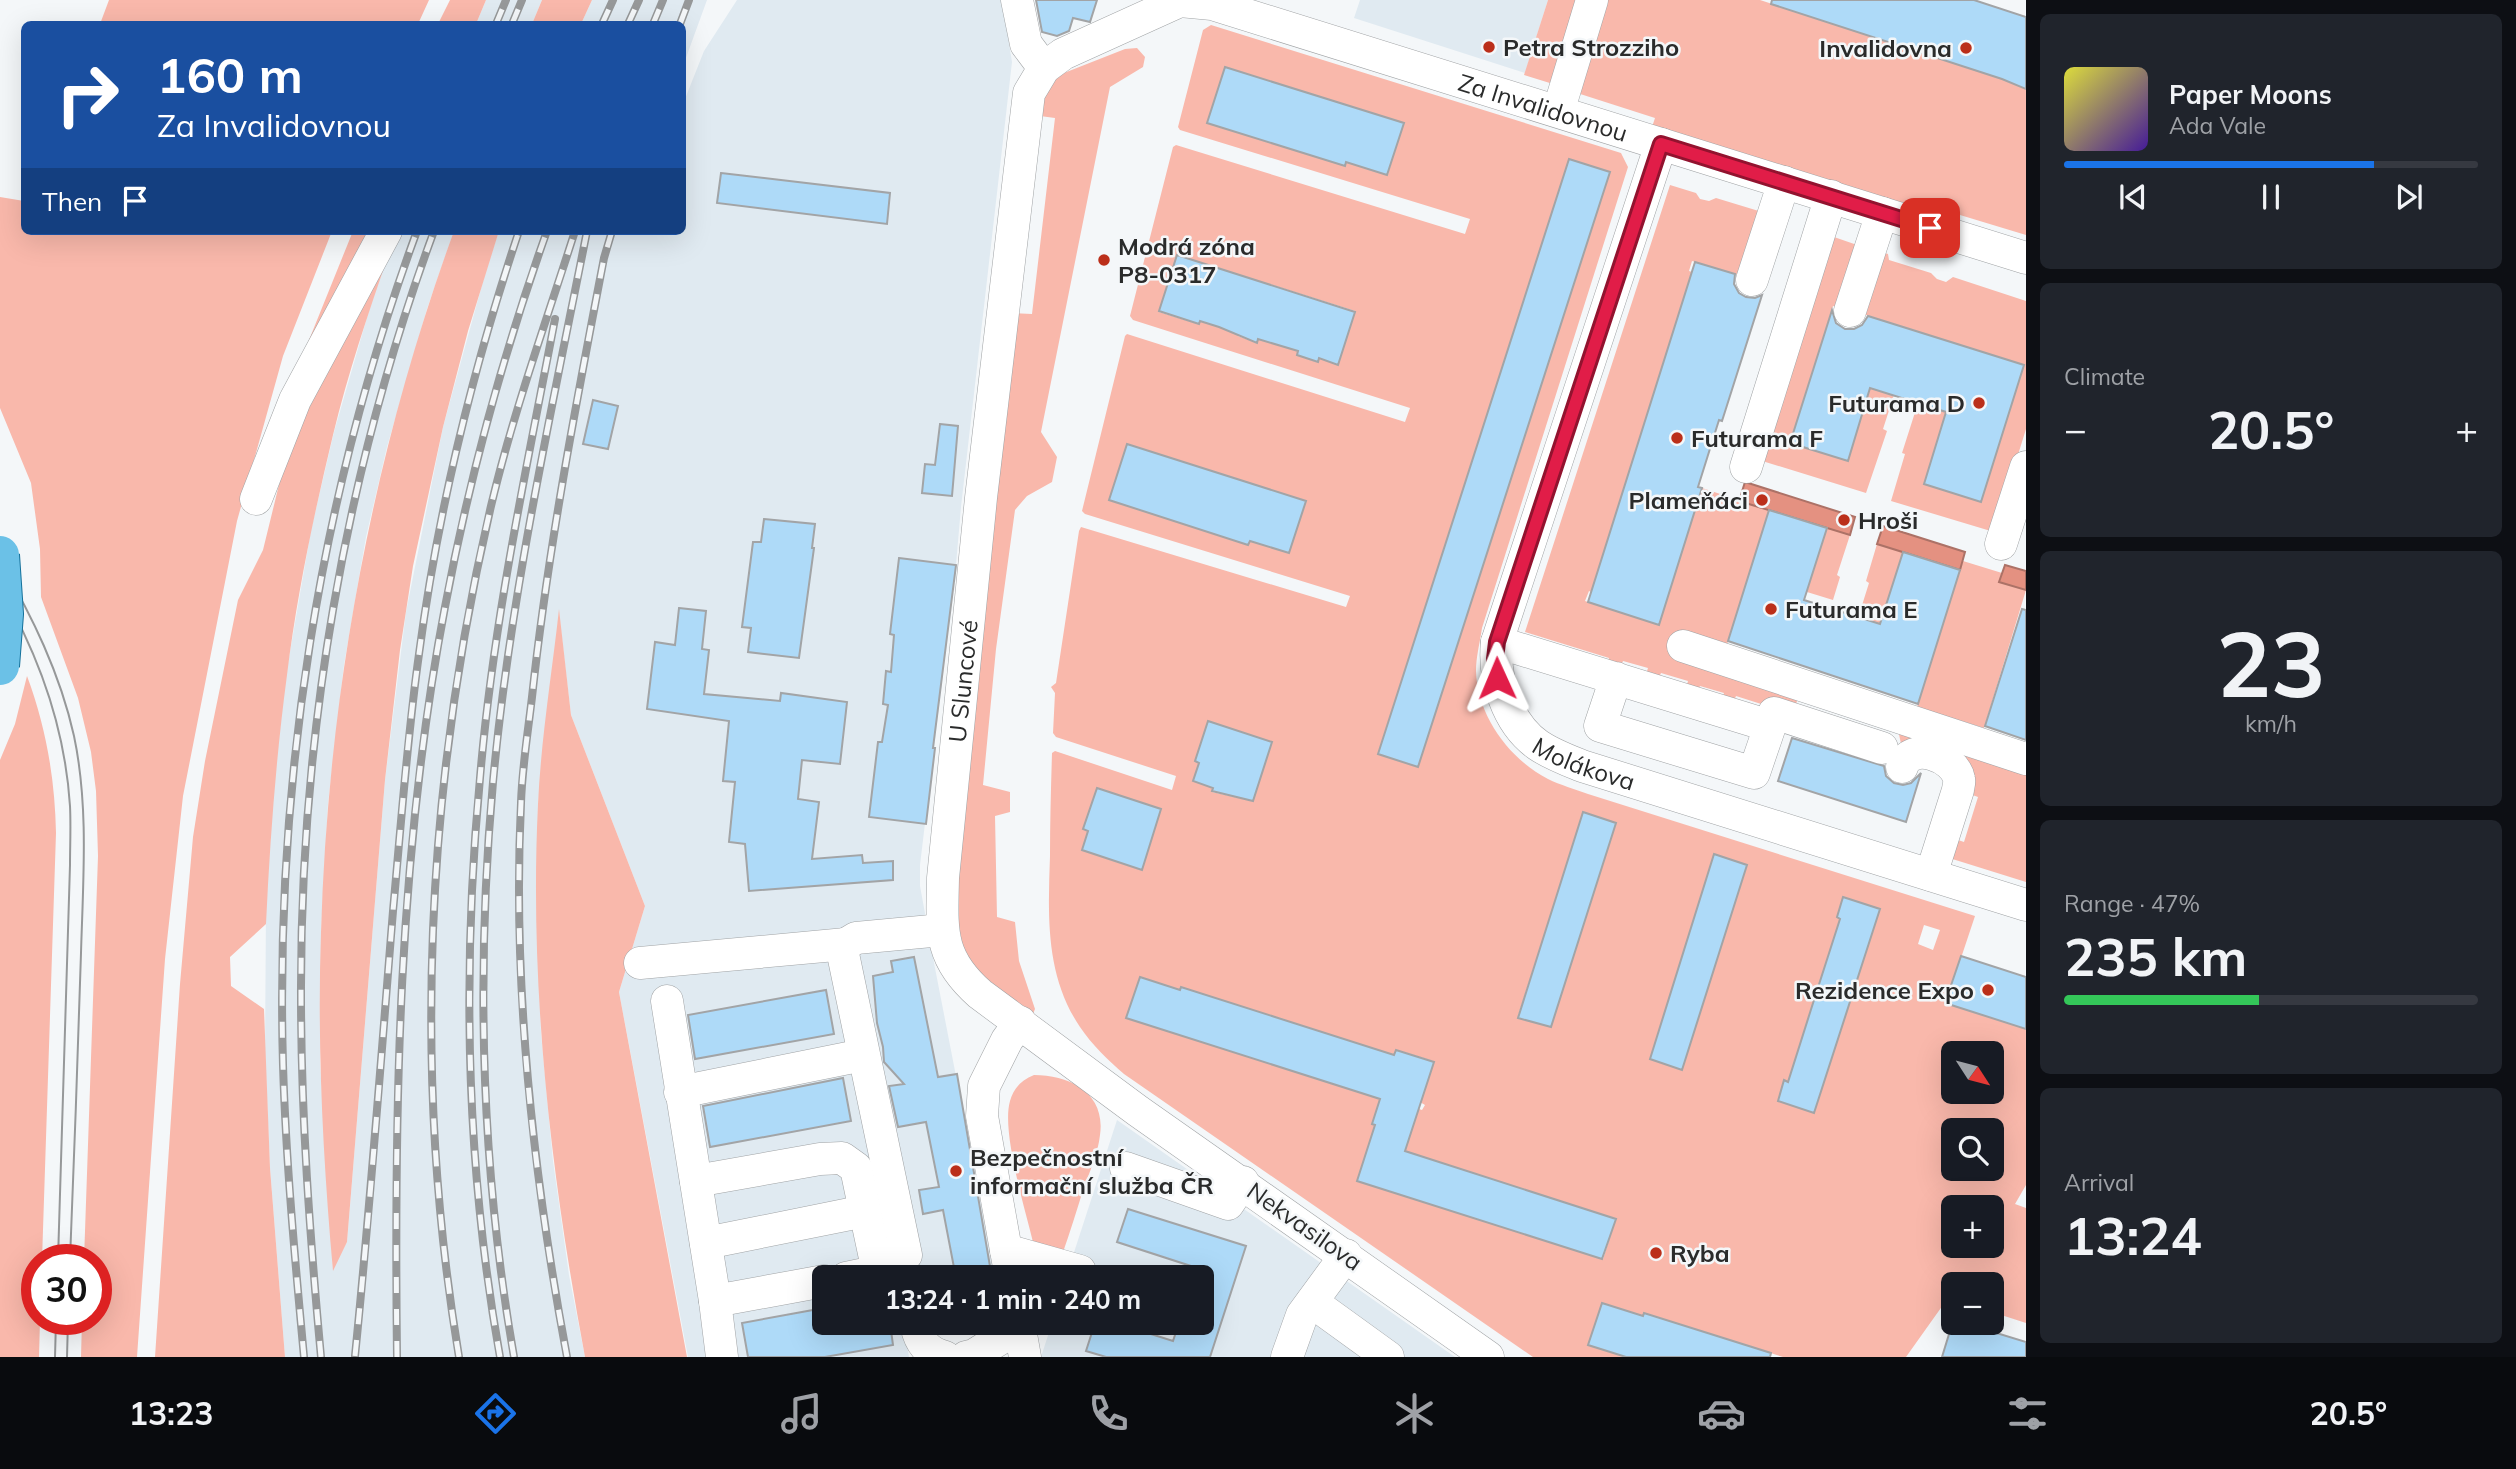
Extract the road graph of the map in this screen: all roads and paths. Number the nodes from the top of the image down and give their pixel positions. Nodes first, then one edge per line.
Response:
1 (1017, 0) edge
2 (1592, 0) edge
3 (1053, 61) junction
4 (1562, 99) dead end
5 (1661, 144) junction
6 (1784, 181) junction
7 (1831, 197) junction
8 (1881, 213) junction
9 (384, 235) edge
10 (2026, 258) edge
11 (1752, 280) dead end
12 (1850, 310) dead end
13 (1746, 467) dead end
14 (2026, 467) edge
15 (256, 499) dead end
16 (2001, 544) dead end
17 (0, 555) edge
18 (1497, 642) junction
19 (1684, 646) dead end
20 (0, 666) edge
21 (1616, 678) junction
22 (1785, 680) junction
23 (1772, 719) junction
24 (2026, 759) edge
25 (1754, 773) junction
26 (1741, 814) junction
27 (1931, 875) junction
28 (2026, 905) edge
29 (942, 930) junction
30 (846, 943) junction
31 (640, 963) dead end
32 (667, 1001) dead end
33 (1020, 1022) junction
34 (863, 1055) junction
35 (680, 1093) junction
36 (871, 1163) junction
37 (1126, 1168) dead end
38 (696, 1181) junction
39 (1243, 1182) junction
40 (865, 1211) junction
41 (706, 1243) junction
42 (1346, 1255) junction
43 (1008, 1264) edge
44 (877, 1265) edge
45 (897, 1265) edge
46 (812, 1283) edge
47 (715, 1301) junction
48 (1311, 1302) junction
49 (918, 1335) edge
50 (1021, 1336) edge
51 (722, 1357) edge
52 (945, 1357) edge
53 (966, 1357) edge
54 (1287, 1357) edge
55 (1388, 1357) edge
56 (1488, 1357) edge

1 - 3 street
2 - 4 street
3 - 5 street, Za Invalidovnou
3 - 29 street, U Sluncové
5 - 6 street, Za Invalidovnou
5 - 18 street, Molákova
6 - 7 street, Za Invalidovnou
6 - 11 street
7 - 8 street, Za Invalidovnou
7 - 13 street
8 - 10 street, Za Invalidovnou
8 - 12 street
9 - 15 street
14 - 16 street
17 - 20 main road, bridge
18 - 21 street
18 - 26 street, Molákova
19 - 22 street
21 - 23 street
21 - 25 street, Molákova
22 - 23 street
22 - 24 street
23 - 25 street
23 - 27 street
25 - 26 street
26 - 27 street, Molákova
27 - 28 street, Molákova
29 - 30 street
29 - 33 street, U Sluncové
30 - 31 street
30 - 34 street
32 - 35 street
33 - 39 street, Nekvasilova
33 - 43 street
34 - 35 street
34 - 36 street
35 - 38 street
36 - 38 street
36 - 40 street
36 - 45 street
37 - 39 street
38 - 41 street
39 - 42 street, Nekvasilova
40 - 41 street
40 - 44 street
41 - 47 street
42 - 48 street
42 - 56 street, Nekvasilova
46 - 47 street
47 - 51 street
48 - 54 street
48 - 55 street
49 - 52 street
50 - 53 street

